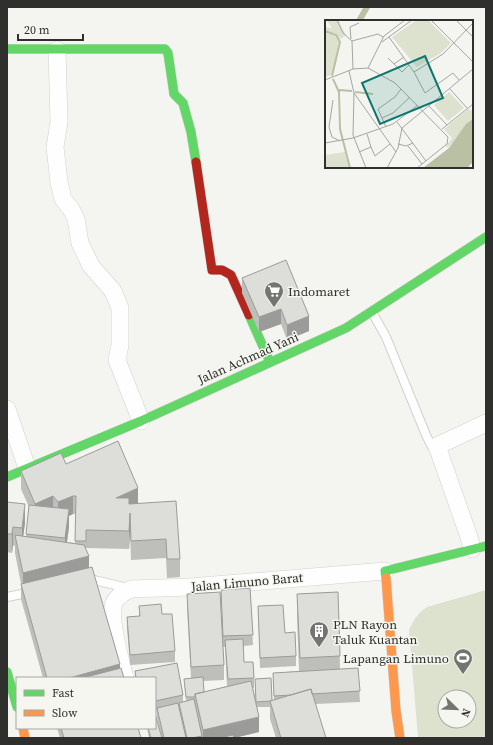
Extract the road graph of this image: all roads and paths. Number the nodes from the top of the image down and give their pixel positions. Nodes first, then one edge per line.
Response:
1 (7, 49) edge
2 (57, 50) junction
3 (486, 237) edge
4 (371, 311) junction
5 (270, 362) junction
6 (7, 409) edge
7 (141, 421) junction
8 (486, 423) edge
9 (437, 446) junction
10 (27, 468) junction
11 (7, 477) edge
12 (479, 548) edge
13 (384, 571) junction
14 (76, 582) edge
15 (130, 589) junction
16 (40, 590) edge
17 (7, 597) edge
18 (7, 672) edge
19 (125, 677) edge
20 (16, 704) edge
21 (400, 738) edge

1 - 2 street
2 - 5 street
2 - 7 street
3 - 4 street, Jalan Achmad Yani
4 - 5 street, Jalan Achmad Yani
4 - 9 lane
5 - 7 street, Jalan Achmad Yani
6 - 10 street
7 - 10 street, Jalan Achmad Yani
8 - 9 street
9 - 12 street
10 - 11 street, Jalan Achmad Yani
12 - 13 street, Jalan Limuno Barat
13 - 15 street, Jalan Limuno Barat
13 - 21 street
14 - 15 lane, Jalan Limuno Barat
15 - 19 street
16 - 17 lane
18 - 20 street

